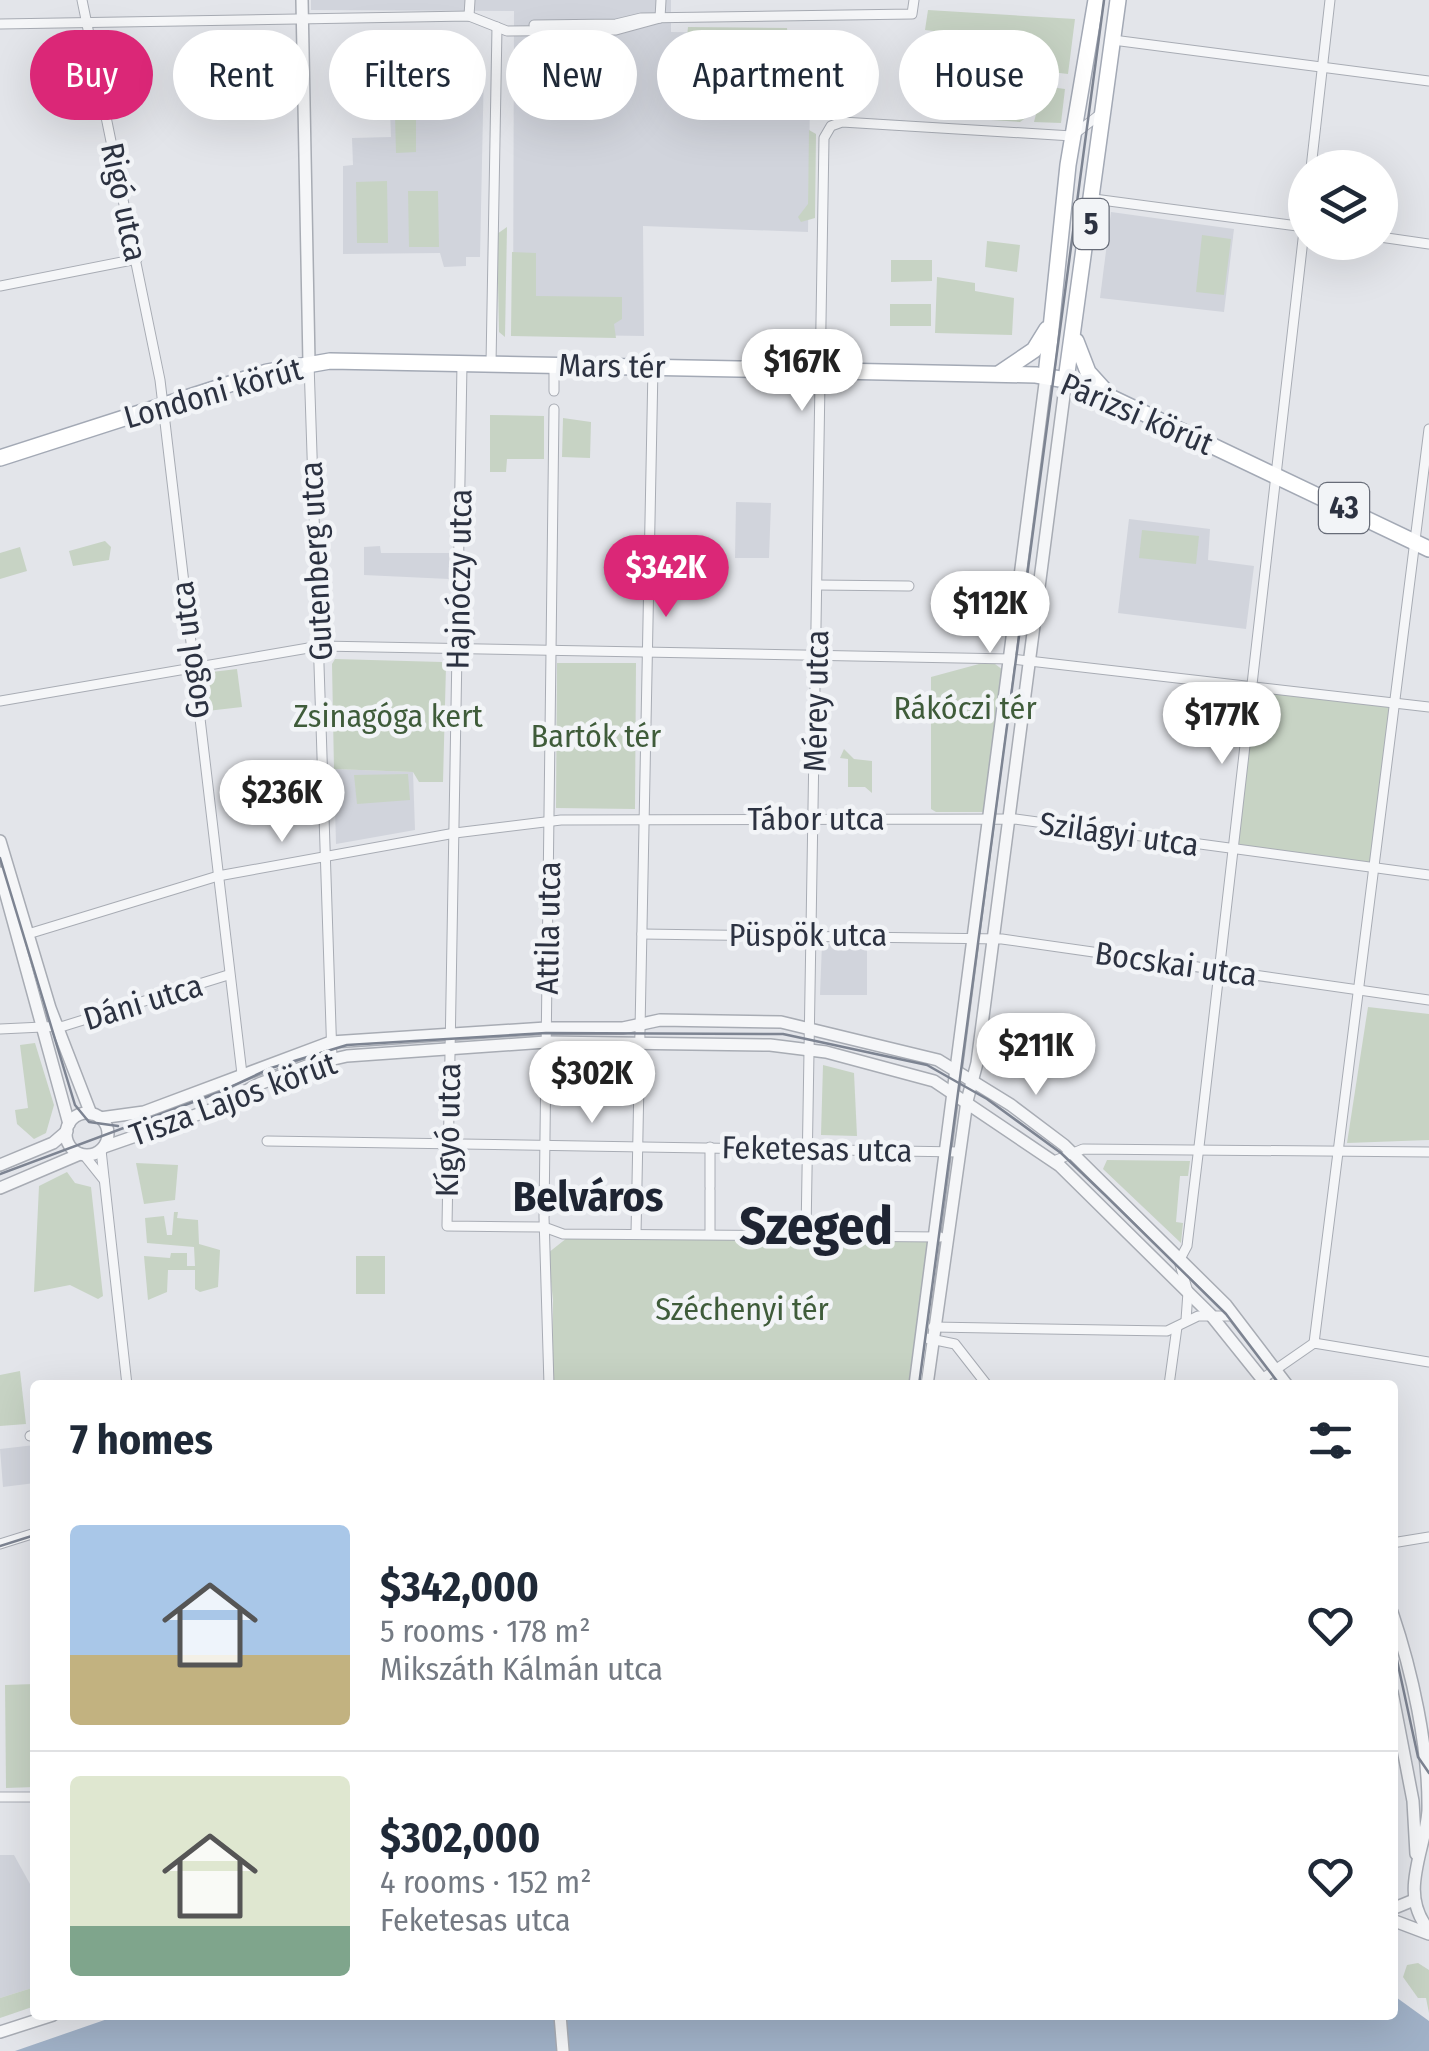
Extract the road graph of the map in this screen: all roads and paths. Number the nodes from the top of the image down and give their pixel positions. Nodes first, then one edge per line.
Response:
1 (82, 0) edge
2 (302, 0) edge
3 (470, 0) edge
4 (661, 0) edge
5 (914, 0) edge
6 (1096, 0) edge
7 (1118, 0) edge
8 (1330, 0) edge
9 (469, 16) junction
10 (660, 18) junction
11 (303, 20) junction
12 (87, 22) junction
13 (0, 24) edge
14 (496, 27) junction
15 (1113, 40) junction
16 (1323, 68) junction
17 (1429, 81) edge
18 (1102, 110) junction
19 (1072, 136) junction
20 (1313, 150) edge
21 (1094, 198) junction
22 (1288, 223) edge
23 (1398, 240) edge
24 (1429, 244) edge
25 (136, 258) junction
26 (1301, 260) edge
27 (0, 286) edge
28 (1052, 322) junction
29 (1075, 337) junction
30 (309, 363) junction
31 (462, 364) junction
32 (491, 364) junction
33 (554, 364) junction
34 (653, 367) junction
35 (822, 372) junction
36 (1000, 374) junction
37 (1046, 376) junction
38 (1066, 380) junction
39 (554, 391) dead end
40 (1112, 398) junction
41 (162, 405) junction
42 (554, 409) dead end
43 (1429, 428) edge
44 (0, 458) edge
45 (1276, 475) junction
46 (1412, 541) junction
47 (1429, 549) edge
48 (818, 584) junction
49 (909, 586) dead end
50 (320, 646) junction
51 (458, 650) junction
52 (552, 652) junction
53 (646, 654) junction
54 (817, 656) junction
55 (1011, 659) junction
56 (1028, 660) junction
57 (193, 667) junction
58 (1251, 690) junction
59 (0, 702) edge
60 (1393, 703) junction
61 (1429, 707) edge
62 (813, 818) junction
63 (988, 819) junction
64 (1006, 819) junction
65 (644, 820) junction
66 (550, 821) junction
67 (455, 834) junction
68 (0, 842) edge
69 (1232, 850) junction
70 (323, 856) junction
71 (1374, 868) junction
72 (0, 873) edge
73 (1429, 875) edge
74 (218, 876) junction
75 (28, 934) junction
76 (642, 934) junction
77 (811, 935) junction
78 (974, 939) junction
79 (991, 939) junction
80 (1220, 970) junction
81 (228, 975) junction
82 (1360, 991) junction
83 (1429, 1000) edge
84 (50, 1028) junction
85 (0, 1029) edge
86 (809, 1031) junction
87 (450, 1034) junction
88 (640, 1034) junction
89 (546, 1035) junction
90 (332, 1042) junction
91 (449, 1050) junction
92 (808, 1050) junction
93 (332, 1058) junction
94 (954, 1067) junction
95 (242, 1074) junction
96 (973, 1078) junction
97 (954, 1092) junction
98 (967, 1101) junction
99 (96, 1116) junction
100 (68, 1128) junction
101 (267, 1142) dead end
102 (448, 1144) junction
103 (546, 1145) junction
104 (638, 1146) junction
105 (710, 1147) junction
106 (102, 1148) junction
107 (807, 1148) junction
108 (946, 1150) junction
109 (1198, 1150) junction
110 (1340, 1151) junction
111 (960, 1152) junction
112 (1071, 1152) junction
113 (1429, 1152) edge
114 (82, 1154) junction
115 (1054, 1161) junction
116 (0, 1165) edge
117 (106, 1185) junction
118 (0, 1188) edge
119 (544, 1227) junction
120 (572, 1234) junction
121 (636, 1234) junction
122 (710, 1234) junction
123 (806, 1234) junction
124 (941, 1237) junction
125 (548, 1253) junction
126 (1179, 1261) junction
127 (1163, 1268) junction
128 (1208, 1289) junction
129 (1188, 1292) junction
130 (1210, 1314) junction
131 (1236, 1316) junction
132 (1186, 1320) junction
133 (1177, 1327) junction
134 (969, 1328) junction
135 (928, 1333) junction
136 (1314, 1344) junction
137 (959, 1348) junction
138 (1429, 1362) edge
139 (1276, 1369) junction
140 (127, 1380) edge
141 (549, 1380) edge
142 (916, 1380) edge
143 (927, 1380) edge
144 (983, 1380) edge
145 (1169, 1380) edge
146 (1262, 1380) edge
147 (1266, 1380) edge
148 (1284, 1380) edge
149 (30, 1534) edge
150 (1429, 1537) edge
151 (1398, 1542) edge
152 (0, 1544) edge
153 (1398, 1635) edge
154 (1398, 1653) edge
155 (1405, 1662) junction
156 (1398, 1719) edge
157 (1426, 1744) edge
158 (1407, 1760) junction
159 (1426, 1784) edge
160 (30, 1797) edge
161 (0, 1798) edge
162 (1413, 1801) junction
163 (1426, 1837) edge
164 (1417, 1863) junction
165 (1414, 1900) junction
166 (1398, 1907) edge
167 (1398, 1922) edge
168 (1429, 1932) edge
169 (37, 2020) edge
170 (560, 2020) edge
171 (0, 2032) edge
172 (563, 2051) edge

1 - 12 street, Rigó utca
2 - 11 street
3 - 9 street
4 - 10 street
5 - 10 street
6 - 19 main road, 5
7 - 15 main road, 5
8 - 16 street
9 - 11 street
9 - 14 street
10 - 14 street
11 - 12 street
11 - 30 street
12 - 13 street
12 - 25 street, Rigó utca
14 - 32 street
15 - 16 street
15 - 18 main road, 5
16 - 17 street
16 - 20 street
18 - 19 street
18 - 21 main road, 5
19 - 28 main road, 5
19 - 35 street
21 - 22 street
21 - 29 main road, 5
23 - 24 street
25 - 27 street
25 - 41 street, Rigó utca
26 - 45 street
28 - 36 main road
28 - 37 main road, 5
29 - 38 main road, 5
29 - 40 main road
30 - 31 main road, Londoni körút
30 - 41 main road, Londoni körút
30 - 50 street, Gutenberg utca
31 - 32 main road, Londoni körút
31 - 51 street, Hajnóczy utca
32 - 33 main road, Mars tér
33 - 34 main road, Mars tér
33 - 39 street
34 - 35 main road, Mars tér
34 - 53 street
35 - 36 main road, Párizsi körút
35 - 48 street, Mérey utca
36 - 37 main road, Párizsi körút
37 - 38 main road, Párizsi körút
37 - 55 street
38 - 40 main road, Párizsi körút / 43
38 - 56 street
40 - 45 main road, Párizsi körút / 43
41 - 44 main road, Londoni körút
41 - 57 street, Gogol utca
42 - 52 street
43 - 46 street
45 - 46 main road, Párizsi körút / 43
45 - 58 street
46 - 47 main road, Párizsi körút / 43
46 - 60 street
48 - 49 street
48 - 54 street, Mérey utca
50 - 51 street
50 - 57 street
50 - 70 street, Gutenberg utca
51 - 52 street
51 - 67 street, Hajnóczy utca
52 - 53 street
52 - 66 street
53 - 54 street
53 - 65 street
54 - 55 street
54 - 62 street, Mérey utca
55 - 56 street
55 - 63 street
56 - 58 street
56 - 64 street
57 - 59 street
57 - 74 street, Gogol utca
58 - 60 street
58 - 69 street
60 - 61 street
60 - 71 street
62 - 63 street, Tábor utca
62 - 65 street, Tábor utca
62 - 77 street, Mérey utca
63 - 64 street, Tábor utca
63 - 78 street
64 - 69 street, Szilágyi utca
64 - 79 street
65 - 66 street
65 - 76 street
66 - 67 street
66 - 89 street, Attila utca
67 - 70 street
67 - 87 street, Hajnóczy utca
68 - 75 street
69 - 71 street, Szilágyi utca
69 - 80 street
70 - 74 street
70 - 90 street, Gutenberg utca
71 - 73 street, Szilágyi utca
71 - 82 street
72 - 84 street
74 - 75 street
74 - 81 street, Gogol utca
75 - 84 street
76 - 77 street, Püspök utca
76 - 88 street
77 - 78 street, Püspök utca
77 - 86 street, Mérey utca
78 - 79 street, Püspök utca
78 - 94 street
79 - 80 street, Bocskai utca
79 - 96 street
80 - 82 street, Bocskai utca
80 - 109 street
81 - 84 street, Dáni utca
81 - 95 street, Gogol utca
82 - 83 street, Bocskai utca
82 - 110 street
84 - 85 street, Dáni utca
84 - 99 street
84 - 100 street
86 - 88 street, Tisza Lajos körút
86 - 92 street, Mérey utca
86 - 94 street, Tisza Lajos körút
87 - 89 street, Tisza Lajos körút
87 - 90 street, Tisza Lajos körút
87 - 91 street, Kígyó utca
88 - 89 street, Tisza Lajos körút
88 - 92 street, Tisza Lajos körút
88 - 104 street
89 - 91 street, Tisza Lajos körút
89 - 103 street, Attila utca
90 - 93 street, Gutenberg utca
90 - 95 street, Tisza Lajos körút
91 - 93 street, Tisza Lajos körút
91 - 102 street, Kígyó utca
92 - 97 street, Tisza Lajos körút
92 - 107 street, Mérey utca
93 - 106 street, Tisza Lajos körút
94 - 96 street, Tisza Lajos körút
94 - 97 street
95 - 99 street, Tisza Lajos körút
96 - 98 street
96 - 112 street, Tisza Lajos körút
97 - 98 street, Tisza Lajos körút
97 - 108 street
98 - 111 street
98 - 115 street, Tisza Lajos körút
99 - 100 street
99 - 106 street
100 - 114 street
100 - 116 street
101 - 102 street, Feketesas utca
102 - 103 street, Feketesas utca
102 - 119 street, Kígyó utca
103 - 104 street, Feketesas utca
103 - 119 street, Attila utca
104 - 105 street, Feketesas utca
104 - 121 street
105 - 107 street, Feketesas utca
105 - 122 street
106 - 114 street
106 - 117 street
107 - 108 street, Feketesas utca
107 - 123 street, Mérey utca
108 - 111 street, Feketesas utca
108 - 124 street
109 - 110 street
109 - 112 street
109 - 126 street
110 - 113 street
110 - 136 street
111 - 124 street
112 - 115 street
112 - 126 street, Tisza Lajos körút
114 - 117 street
114 - 118 street
115 - 127 street, Tisza Lajos körút
117 - 140 street
119 - 120 street
119 - 125 street
120 - 121 street
120 - 125 street
121 - 122 street
122 - 123 street
123 - 124 street
124 - 135 street
125 - 141 street
126 - 127 street
126 - 128 street, Tisza Lajos körút
126 - 129 street, Tisza Lajos körút
127 - 129 street, Tisza Lajos körút
128 - 130 street
128 - 131 street, Tisza Lajos körút
129 - 130 street, Tisza Lajos körút
129 - 132 street
130 - 131 street
130 - 132 street
130 - 146 street, Tisza Lajos körút
131 - 139 street, Tisza Lajos körút
132 - 133 street
133 - 134 street
133 - 145 street
134 - 135 street
134 - 137 street
135 - 137 street
135 - 142 street
135 - 143 street
136 - 138 street
136 - 139 street
137 - 144 street
139 - 147 street
139 - 148 street, Tisza Lajos körút
149 - 152 street
150 - 151 street
153 - 155 street
154 - 155 street
155 - 157 street
156 - 158 street
157 - 159 street
158 - 159 street
158 - 162 street
159 - 162 street
159 - 163 street
160 - 161 street
162 - 164 street
163 - 164 street
164 - 165 street
165 - 166 street
165 - 168 street
167 - 168 street
169 - 171 street
170 - 172 street

